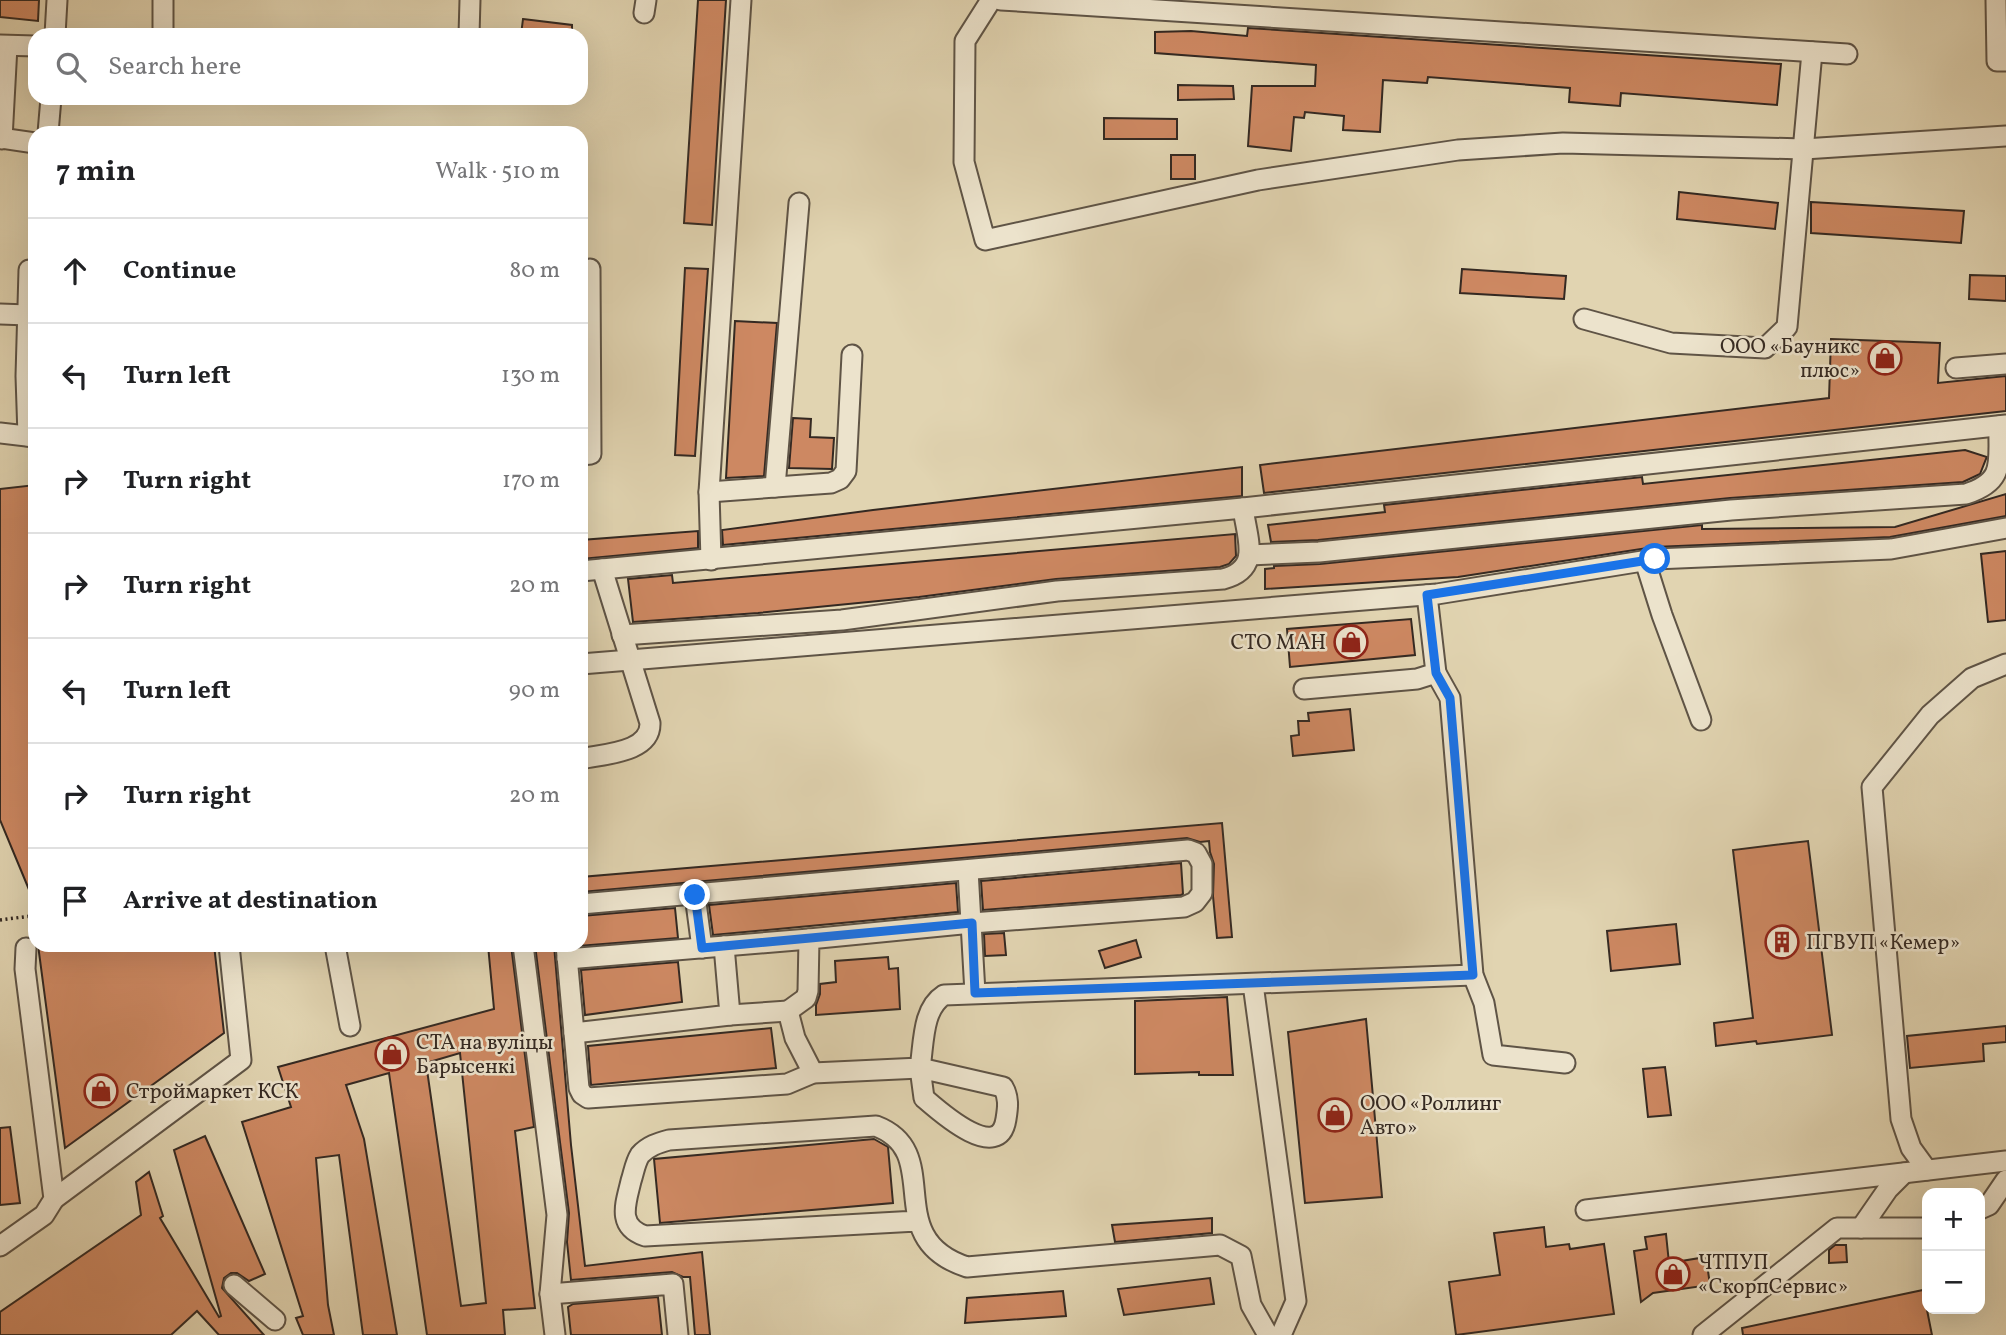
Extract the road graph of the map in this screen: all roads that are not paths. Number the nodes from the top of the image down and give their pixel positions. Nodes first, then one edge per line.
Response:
1 (57, 0) edge
2 (163, 0) edge
3 (470, 0) edge
4 (741, 0) edge
5 (991, 0) edge
6 (1001, 0) edge
7 (1996, 0) edge
8 (55, 28) edge
9 (163, 28) edge
10 (469, 28) edge
11 (4, 46) edge
12 (28, 46) edge
13 (1812, 52) junction
14 (1847, 54) dead end
15 (2006, 61) edge
16 (50, 105) edge
17 (49, 126) edge
18 (2006, 136) edge
19 (1, 139) edge
20 (28, 142) edge
21 (1804, 149) junction
22 (799, 203) dead end
23 (590, 269) dead end
24 (0, 314) edge
25 (28, 315) edge
26 (1584, 319) dead end
27 (852, 355) dead end
28 (2006, 364) edge
29 (1956, 368) dead end
30 (2002, 425) edge
31 (0, 433) edge
32 (28, 436) edge
33 (588, 454) edge
34 (775, 487) junction
35 (709, 492) junction
36 (1243, 508) junction
37 (2006, 528) edge
38 (1249, 555) junction
39 (711, 559) junction
40 (1645, 561) junction
41 (602, 569) junction
42 (588, 570) edge
43 (1427, 595) junction
44 (622, 635) junction
45 (629, 660) junction
46 (588, 663) edge
47 (2006, 664) edge
48 (1436, 673) junction
49 (1304, 689) dead end
50 (1701, 720) dead end
51 (588, 757) edge
52 (968, 870) junction
53 (695, 895) junction
54 (588, 903) edge
55 (972, 923) junction
56 (809, 939) junction
57 (724, 946) junction
58 (26, 948) dead end
59 (702, 948) junction
60 (588, 951) edge
61 (230, 952) edge
62 (336, 952) edge
63 (524, 952) edge
64 (566, 952) edge
65 (1473, 975) junction
66 (1253, 984) junction
67 (975, 993) junction
68 (788, 1011) junction
69 (730, 1014) junction
70 (350, 1026) dead end
71 (574, 1033) junction
72 (1565, 1063) dead end
73 (920, 1068) junction
74 (813, 1073) junction
75 (2006, 1161) edge
76 (1927, 1170) junction
77 (1904, 1172) junction
78 (2006, 1180) edge
79 (54, 1199) junction
80 (1985, 1207) edge
81 (1586, 1210) dead end
82 (917, 1221) junction
83 (1861, 1228) junction
84 (1922, 1228) edge
85 (0, 1246) edge
86 (234, 1285) dead end
87 (550, 1294) junction
88 (275, 1320) dead end
89 (555, 1335) edge
90 (678, 1335) edge
91 (1268, 1335) edge
92 (1281, 1335) edge
93 (1703, 1335) edge

1 - 8 street
2 - 9 street
3 - 10 street
4 - 35 street
5 - 21 street
6 - 13 street
7 - 15 street
11 - 12 street
11 - 19 street
13 - 14 street
13 - 21 street
16 - 17 street
18 - 21 street
19 - 20 street
21 - 26 street
22 - 34 street
23 - 33 street
24 - 25 street
27 - 34 street
28 - 29 street
30 - 36 street
30 - 38 street
31 - 32 street
34 - 35 street
35 - 39 street
36 - 38 street
36 - 39 street
37 - 40 street
38 - 44 street
39 - 41 street
40 - 43 street
40 - 50 street
41 - 42 street
41 - 44 street
43 - 45 street
43 - 48 street
44 - 45 street
45 - 46 street
45 - 51 street
47 - 76 street
48 - 49 street
48 - 65 street
52 - 53 street
52 - 55 street
52 - 55 street
53 - 54 street
53 - 59 street
55 - 56 street
55 - 67 street
56 - 57 street
56 - 68 street
57 - 59 street
57 - 69 street
58 - 79 street
59 - 60 street
61 - 79 street
62 - 70 street
63 - 87 street
64 - 71 street
65 - 66 street
65 - 72 street
66 - 67 street
66 - 92 street
67 - 73 street
68 - 69 street
68 - 74 street
69 - 71 street
71 - 74 street
73 - 73 street
73 - 74 street
75 - 76 street
76 - 77 street
77 - 81 street
77 - 83 street
78 - 80 street
79 - 85 street
82 - 82 street
82 - 91 street
83 - 84 street
83 - 93 street
86 - 88 street
87 - 89 street
87 - 90 street

